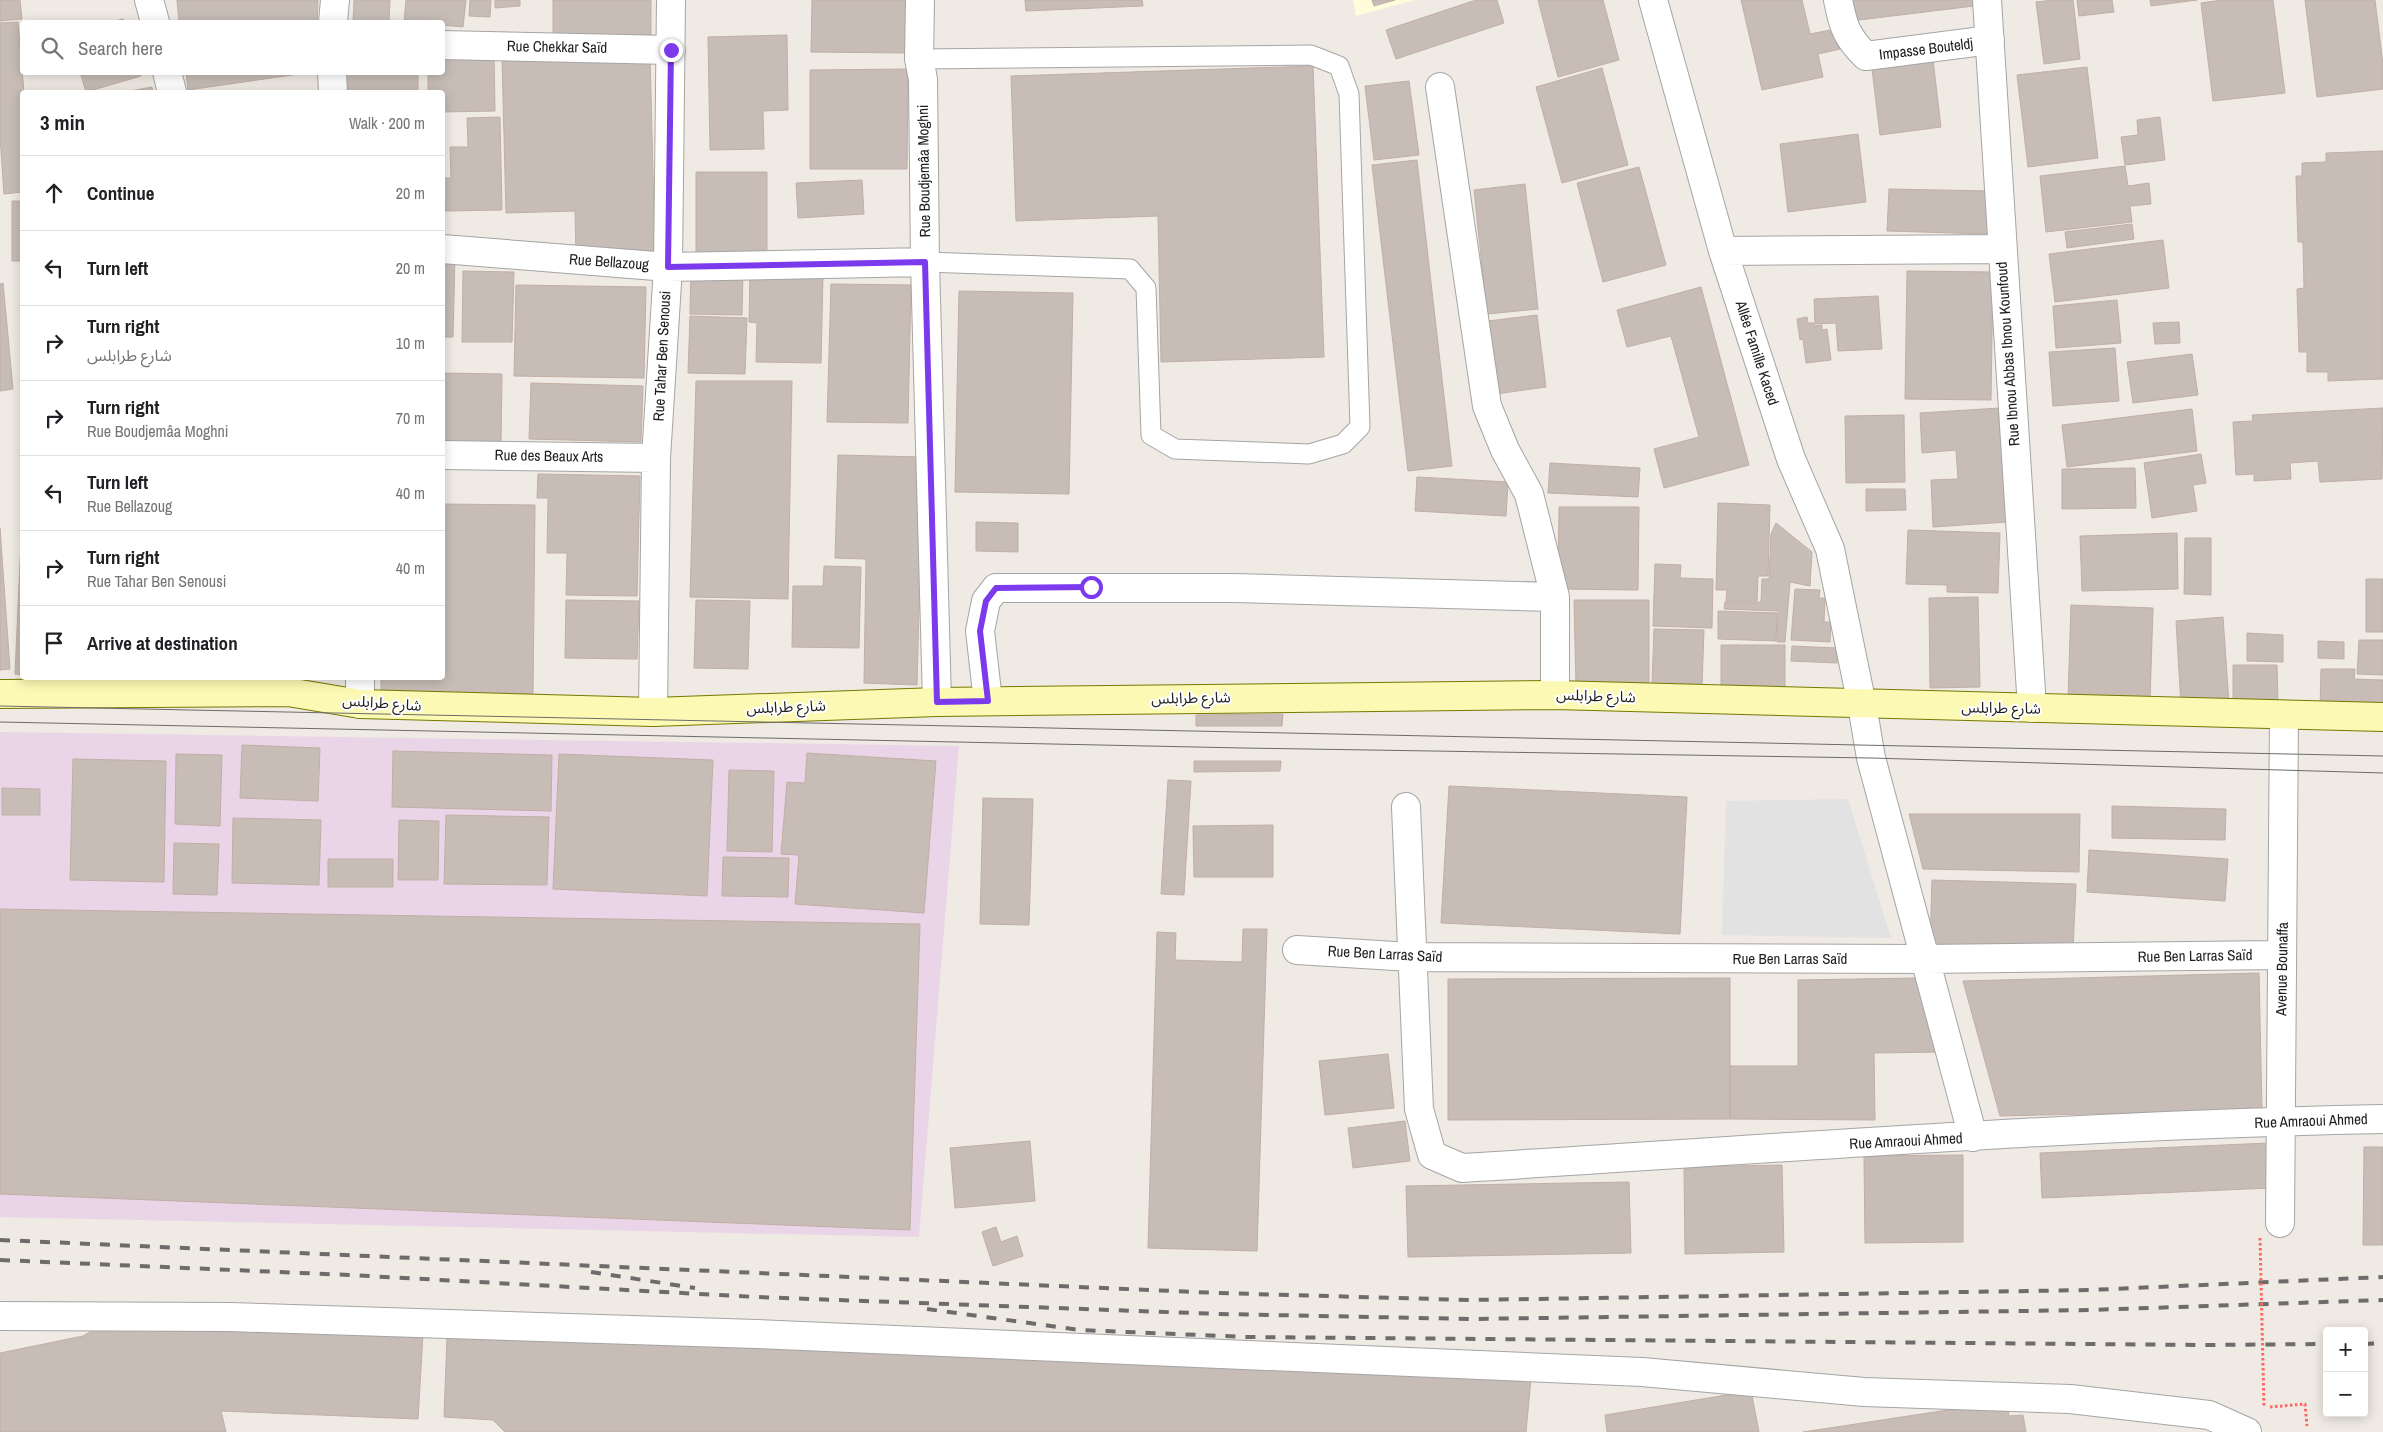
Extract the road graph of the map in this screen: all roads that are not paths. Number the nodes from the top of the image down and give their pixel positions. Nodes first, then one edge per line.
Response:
1 (149, 0) edge
2 (335, 0) edge
3 (671, 0) edge
4 (920, 0) edge
5 (1653, 0) edge
6 (1838, 0) edge
7 (1987, 0) edge
8 (154, 20) edge
9 (333, 20) edge
10 (1990, 40) junction
11 (445, 45) edge
12 (671, 50) junction
13 (919, 59) junction
14 (168, 75) edge
15 (332, 75) edge
16 (1440, 87) dead end
17 (172, 90) edge
18 (333, 90) edge
19 (445, 249) edge
20 (2001, 249) junction
21 (1723, 251) junction
22 (925, 262) junction
23 (668, 267) junction
24 (445, 455) edge
25 (656, 458) junction
26 (1555, 597) junction
27 (287, 685) edge
28 (360, 691) edge
29 (0, 694) edge
30 (1555, 695) junction
31 (988, 701) junction
32 (937, 702) junction
33 (1862, 705) junction
34 (2032, 708) junction
35 (653, 712) junction
36 (2284, 715) junction
37 (2383, 717) edge
38 (1406, 807) dead end
39 (1297, 950) dead end
40 (2282, 955) junction
41 (1411, 957) junction
42 (1925, 959) junction
43 (2383, 1119) edge
44 (2280, 1121) junction
45 (1972, 1137) junction
46 (2270, 1231) road end
47 (0, 1316) edge
48 (2247, 1432) edge

1 - 8 street
2 - 9 street
3 - 12 street, Rue Tahar Ben Senousi
4 - 13 street, Rue Boudjemâa Moghni
5 - 21 street, Allée Famille Kaced
6 - 10 street, Impasse Bouteldj
7 - 10 street, Rue Ibnou Abbas Ibnou Kounfoud
10 - 20 street, Rue Ibnou Abbas Ibnou Kounfoud
11 - 12 street, Rue Chekkar Saïd
12 - 23 street, Rue Tahar Ben Senousi
13 - 22 street, Rue Boudjemâa Moghni
13 - 22 lane
14 - 17 street
15 - 18 street
16 - 26 street
19 - 23 street, Rue Bellazoug
20 - 21 street
20 - 34 street, Rue Ibnou Abbas Ibnou Kounfoud
21 - 33 street, Allée Famille Kaced
22 - 23 street, Rue Bellazoug
22 - 32 street, Rue Boudjemâa Moghni
23 - 25 street, Rue Tahar Ben Senousi
24 - 25 street, Rue des Beaux Arts
25 - 35 street, Rue Tahar Ben Senousi
26 - 30 street
26 - 31 street
27 - 28 main road, شارع طرابلس
27 - 29 main road, شارع طرابلس
28 - 35 main road, شارع طرابلس
30 - 31 main road, شارع طرابلس
30 - 33 main road, شارع طرابلس
31 - 32 main road, شارع طرابلس
32 - 35 main road, شارع طرابلس
33 - 34 main road, شارع طرابلس
33 - 42 street, Allée Famille Kaced
34 - 36 main road, شارع طرابلس
36 - 37 main road, شارع طرابلس
36 - 40 street, Avenue Bounaffa
38 - 41 street
39 - 41 street, Rue Ben Larras Saïd
40 - 42 street, Rue Ben Larras Saïd
40 - 44 street, Avenue Bounaffa
41 - 42 street, Rue Ben Larras Saïd
41 - 45 street, Rue Amraoui Ahmed
42 - 45 street, Allée Famille Kaced
43 - 44 street, Rue Amraoui Ahmed
44 - 45 street, Rue Amraoui Ahmed
44 - 46 street, Avenue Bounaffa
47 - 48 street

